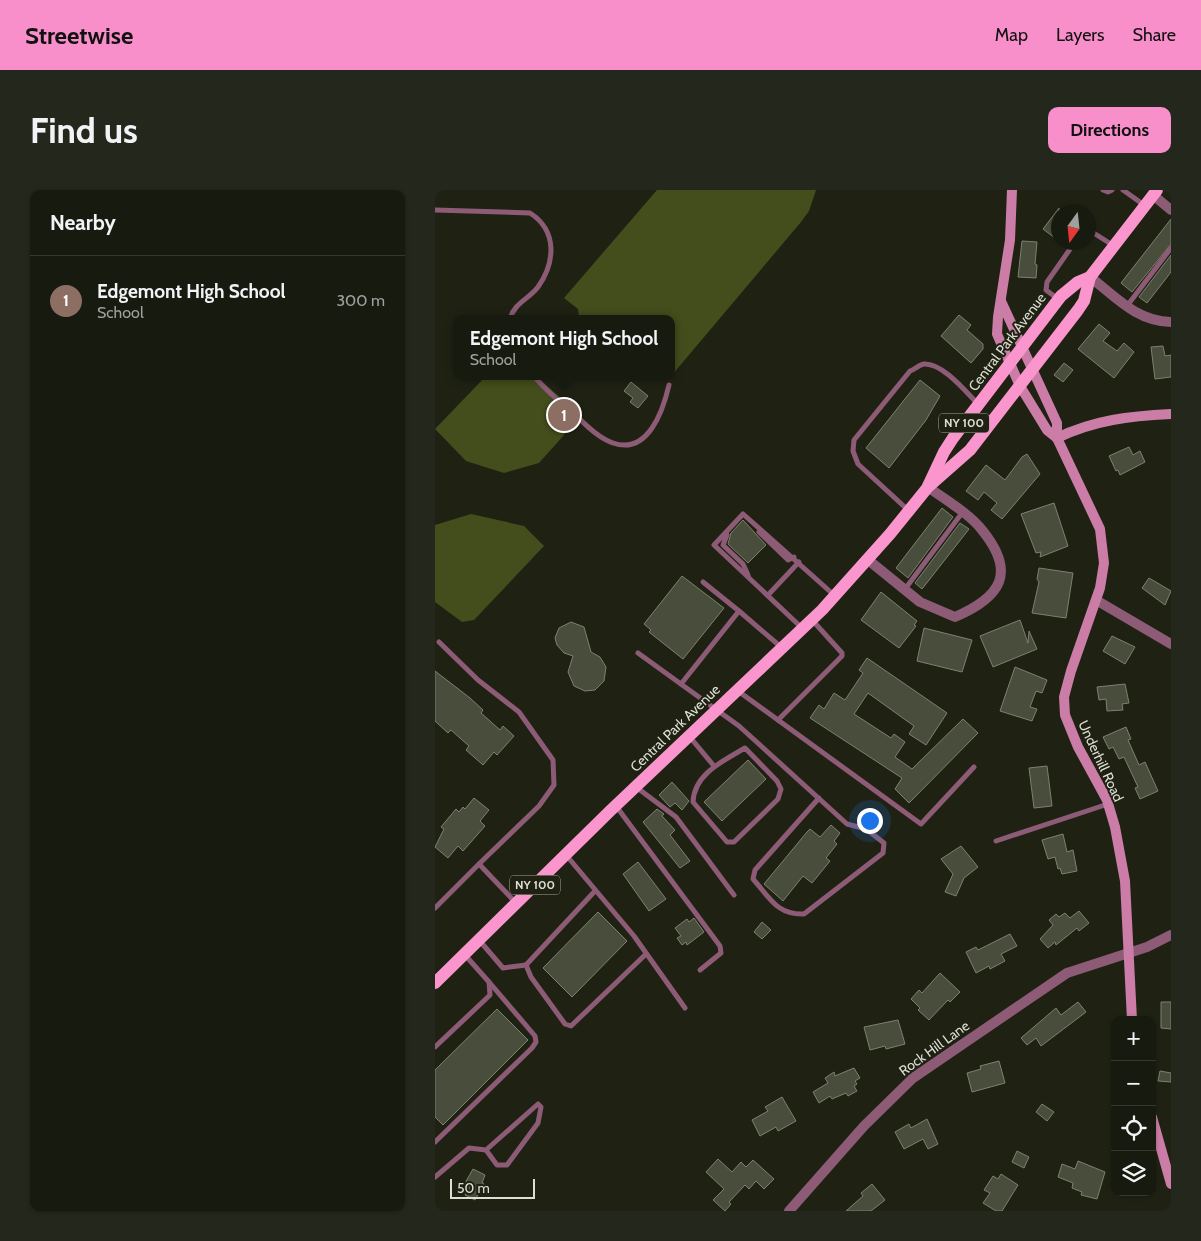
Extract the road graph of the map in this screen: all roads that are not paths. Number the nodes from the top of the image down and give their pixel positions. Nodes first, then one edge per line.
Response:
1 (1012, 190) edge
2 (1103, 190) edge
3 (1112, 190) edge
4 (1123, 190) edge
5 (1151, 197) edge
6 (435, 210) edge
7 (1171, 210) edge
8 (1096, 234) edge
9 (1114, 246) junction
10 (1171, 248) edge
11 (1069, 250) edge
12 (1090, 277) junction
13 (1058, 300) junction
14 (1001, 301) junction
15 (1127, 306) junction
16 (512, 315) edge
17 (1171, 322) edge
18 (1022, 348) junction
19 (1009, 365) junction
20 (1032, 371) junction
21 (538, 380) edge
22 (669, 385) dead end
23 (1020, 386) junction
24 (978, 404) junction
25 (1171, 414) edge
26 (1057, 438) junction
27 (928, 487) junction
28 (909, 511) junction
29 (962, 513) junction
30 (867, 559) junction
31 (799, 562) junction
32 (703, 582) dead end
33 (905, 589) junction
34 (769, 594) junction
35 (835, 596) junction
36 (1096, 600) junction
37 (739, 611) junction
38 (807, 624) junction
39 (439, 642) dead end
40 (1171, 644) edge
41 (782, 648) junction
42 (638, 653) dead end
43 (681, 684) junction
44 (737, 690) junction
45 (716, 710) junction
46 (778, 720) junction
47 (689, 736) junction
48 (713, 766) junction
49 (974, 767) dead end
50 (636, 786) junction
51 (819, 798) junction
52 (1108, 804) junction
53 (615, 806) junction
54 (996, 840) dead end
55 (566, 855) junction
56 (479, 864) junction
57 (595, 891) junction
58 (735, 895) dead end
59 (516, 904) junction
60 (435, 908) edge
61 (1171, 935) edge
62 (479, 940) junction
63 (465, 954) junction
64 (646, 954) junction
65 (1128, 954) junction
66 (526, 965) junction
67 (700, 970) dead end
68 (489, 982) junction
69 (435, 983) edge
70 (685, 1008) dead end
71 (1131, 1016) edge
72 (435, 1047) edge
73 (1156, 1131) edge
74 (435, 1142) edge
75 (487, 1150) junction
76 (435, 1177) edge
77 (1171, 1184) edge
78 (789, 1211) edge

1 - 14 street, Underhill Road
2 - 3 lane
4 - 5 lane
5 - 7 street
5 - 9 main road, Central Park Avenue / NY 100
6 - 16 lane
8 - 9 lane
9 - 12 main road, Central Park Avenue / NY 100
10 - 15 lane
11 - 13 lane
12 - 13 main road, Central Park Avenue / NY 100
12 - 15 street
12 - 20 main road, Central Park Avenue / NY 100
13 - 18 main road, Central Park Avenue / NY 100
14 - 18 street, Underhill Road
14 - 19 street, Underhill Road
15 - 17 street
18 - 19 main road, Central Park Avenue / NY 100
18 - 20 street, Underhill Road
19 - 23 street, Underhill Road
19 - 24 main road, Central Park Avenue / NY 100
20 - 23 main road, Central Park Avenue / NY 100
20 - 26 street, Underhill Road
21 - 22 lane
23 - 26 street, Underhill Road
23 - 27 main road, Central Park Avenue / NY 100
24 - 27 main road, Central Park Avenue / NY 100
24 - 28 lane
25 - 26 street
26 - 36 street, Underhill Road
27 - 28 main road, Central Park Avenue / NY 100
27 - 29 street
28 - 30 main road, Central Park Avenue / NY 100
29 - 33 lane
29 - 33 street
30 - 33 street
30 - 35 main road, Central Park Avenue / NY 100
31 - 34 lane
31 - 34 lane
31 - 35 lane
32 - 37 lane
34 - 38 lane
35 - 38 main road, Central Park Avenue / NY 100
36 - 40 street
36 - 52 street, Underhill Road
37 - 41 lane
37 - 43 lane
38 - 41 main road, Central Park Avenue / NY 100
38 - 46 lane
39 - 56 lane
41 - 44 main road, Central Park Avenue / NY 100
42 - 43 lane
43 - 45 lane
44 - 45 main road, Central Park Avenue / NY 100
44 - 46 lane
45 - 47 main road, Central Park Avenue / NY 100
45 - 51 lane
46 - 49 lane
47 - 48 lane
47 - 50 main road, Central Park Avenue / NY 100
48 - 48 lane
50 - 53 main road, Central Park Avenue / NY 100
50 - 58 lane
51 - 51 lane
52 - 54 lane
52 - 65 street, Underhill Road
53 - 55 main road, Central Park Avenue / NY 100
53 - 67 lane
55 - 57 lane
55 - 59 main road, Central Park Avenue / NY 100
56 - 59 lane
56 - 60 lane
57 - 64 lane
57 - 66 lane
59 - 62 main road, Central Park Avenue / NY 100
61 - 65 street, Rock Hill Lane
62 - 63 main road, Central Park Avenue / NY 100
62 - 66 lane
63 - 68 lane
63 - 69 main road, Central Park Avenue / NY 100
64 - 66 lane
64 - 70 lane
65 - 71 street, Underhill Road
65 - 78 street, Rock Hill Lane
68 - 72 lane
68 - 74 lane
73 - 77 street
75 - 75 lane
75 - 76 lane

